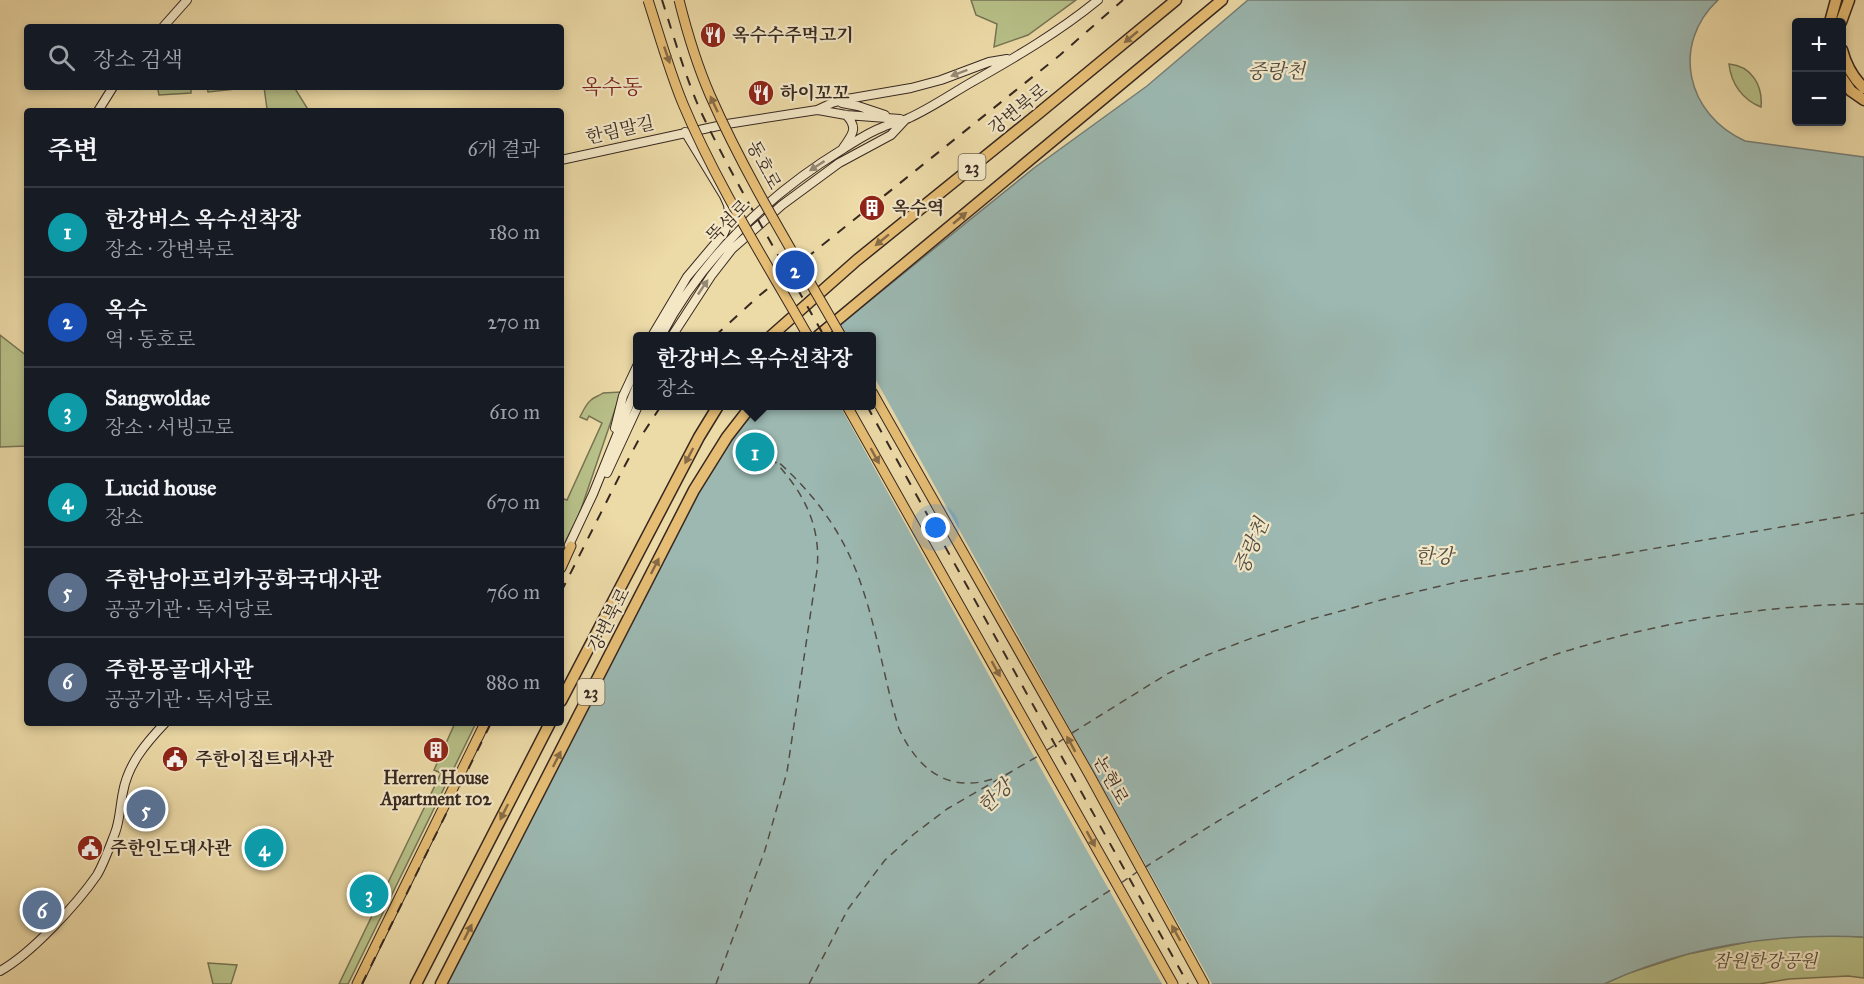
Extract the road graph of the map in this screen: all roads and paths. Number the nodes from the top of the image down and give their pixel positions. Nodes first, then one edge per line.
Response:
1 (188, 0) edge
2 (648, 0) edge
3 (681, 0) edge
4 (1098, 0) edge
5 (1176, 0) edge
6 (1222, 0) edge
7 (1836, 0) edge
8 (1849, 0) edge
9 (1831, 18) edge
10 (1842, 18) edge
11 (166, 24) edge
12 (1016, 57) junction
13 (1846, 62) edge
14 (1846, 84) edge
15 (1864, 88) edge
16 (111, 90) edge
17 (1864, 100) edge
18 (838, 102) junction
19 (100, 108) edge
20 (817, 110) junction
21 (846, 115) junction
22 (906, 120) junction
23 (685, 132) junction
24 (843, 149) junction
25 (564, 159) edge
26 (654, 332) edge
27 (663, 332) edge
28 (675, 332) edge
29 (776, 332) edge
30 (806, 332) edge
31 (823, 332) edge
32 (839, 332) edge
33 (633, 375) edge
34 (633, 395) edge
35 (876, 399) edge
36 (636, 410) edge
37 (715, 410) edge
38 (747, 410) edge
39 (850, 410) edge
40 (611, 446) junction
41 (570, 545) junction
42 (564, 556) edge
43 (564, 560) edge
44 (564, 695) edge
45 (162, 726) edge
46 (482, 726) edge
47 (548, 726) edge
48 (0, 971) edge
49 (355, 984) edge
50 (416, 984) edge
51 (441, 984) edge
52 (1173, 984) edge
53 (1204, 984) edge

1 - 11 main road
2 -> 30 main road, bridge
32 -> 3 main road, 동호로, bridge
4 - 12 main road, 뚝섬로
5 -> 29 highway, 강변북로 / 23, bridge
31 -> 6 highway, 23
7 - 9 highway
8 - 10 highway
12 -> 18 main road
12 - 22 main road, 뚝섬로
13 - 15 highway
14 - 17 highway
16 - 19 main road
18 - 20 main road
18 - 22 main road
20 - 21 main road
20 - 23 main road, 한림말길
21 - 22 main road
21 - 24 main road
22 - 24 main road, 뚝섬로
28 -> 22 main road, 뚝섬로
23 - 25 main road, 한림말길
23 - 26 main road
24 -> 27 main road, 뚝섬로
33 - 40 main road
34 - 40 main road
53 -> 35 main road, 논현로
36 - 41 main road
37 -> 44 highway, 강변북로 / 23
51 -> 38 highway, 강변북로 / 23
39 -> 52 main road
40 - 41 main road
41 - 42 main road
41 - 43 main road
45 - 48 main road
46 - 49 main road
47 -> 50 highway

